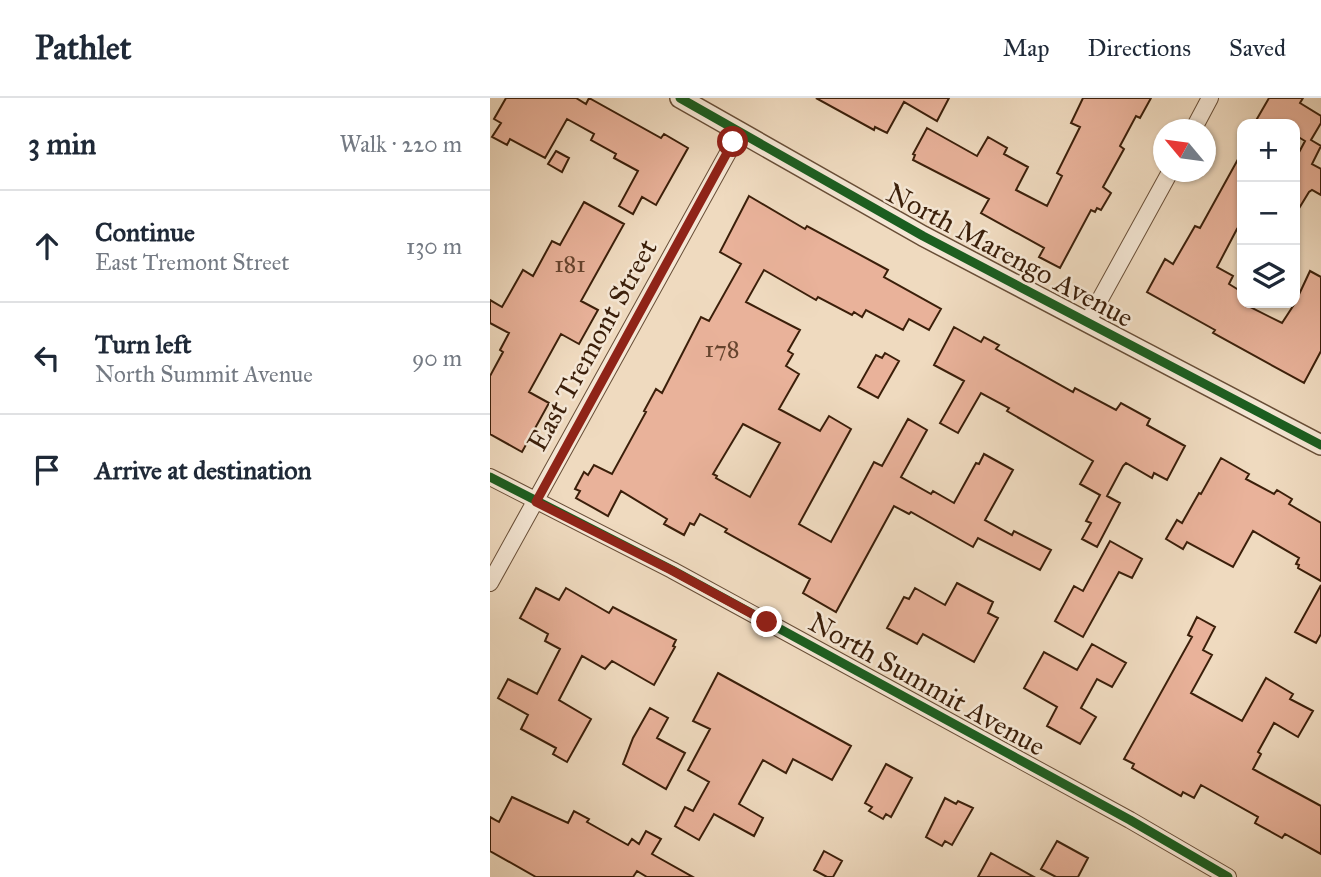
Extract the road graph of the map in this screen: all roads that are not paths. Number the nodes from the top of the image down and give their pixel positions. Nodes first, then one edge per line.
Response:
1 (680, 98) edge
2 (1210, 98) edge
3 (1199, 119) edge
4 (740, 131) junction
5 (1165, 182) edge
6 (1087, 323) junction
7 (1321, 445) edge
8 (490, 477) edge
9 (536, 502) junction
10 (490, 583) edge
11 (1228, 877) edge

1 - 4 street, North Marengo Avenue
2 - 3 street
4 - 6 street, North Marengo Avenue
4 - 9 street, East Tremont Street
5 - 6 street
6 - 7 street, North Marengo Avenue
8 - 9 street, North Summit Avenue
9 - 10 street, East Tremont Street
9 - 11 street, North Summit Avenue

